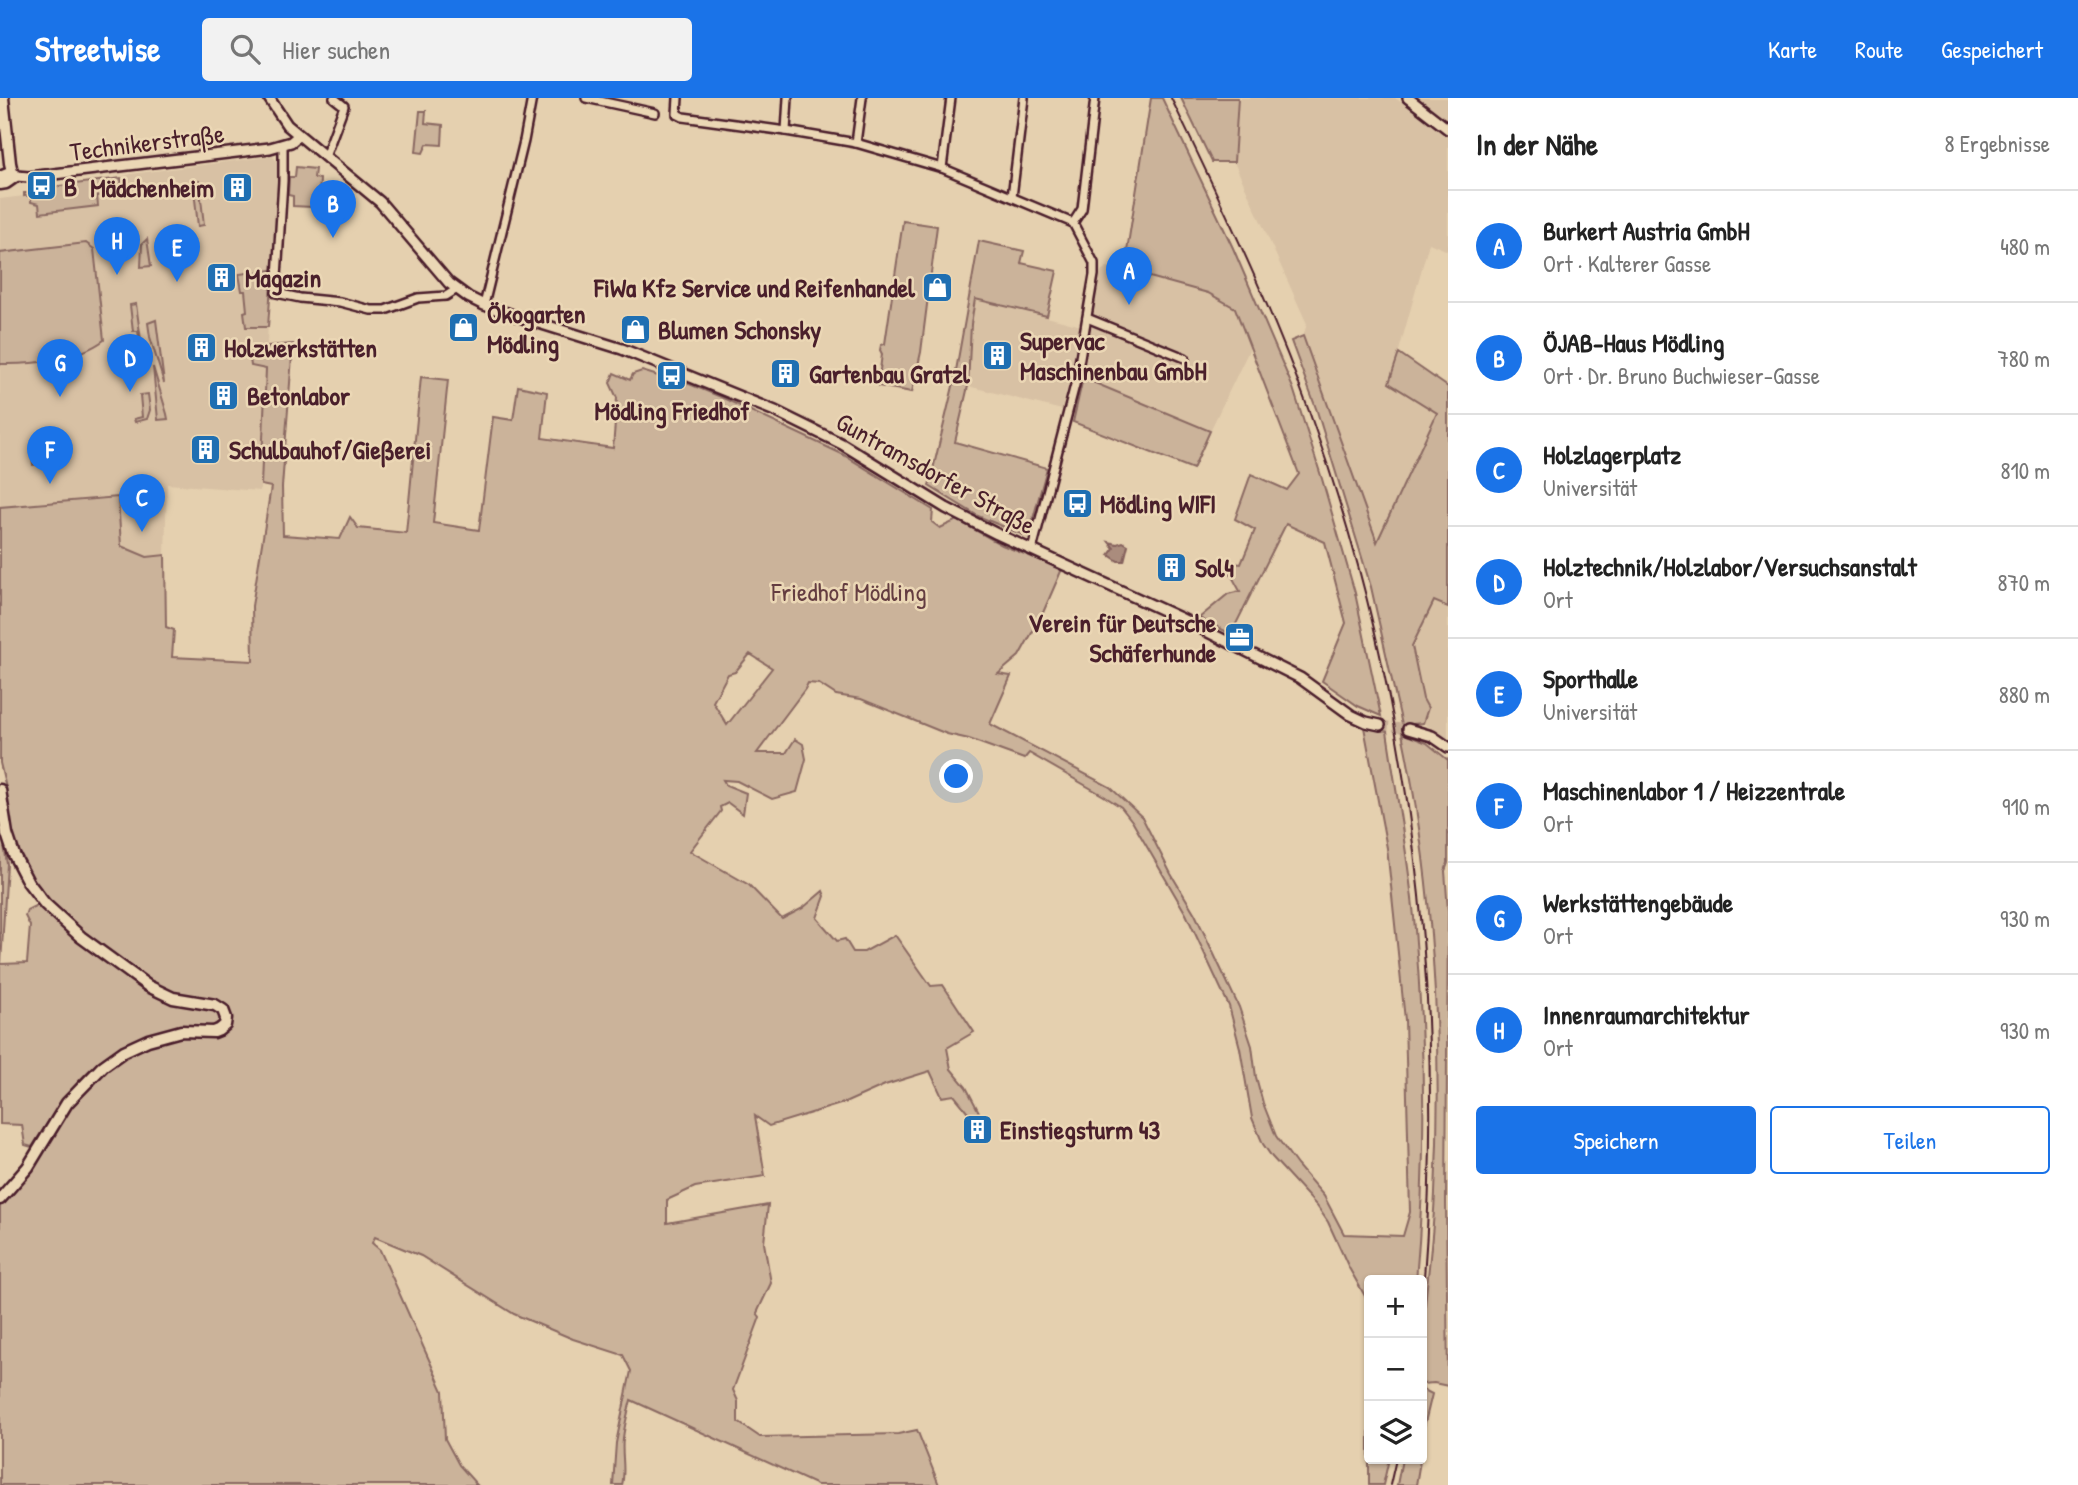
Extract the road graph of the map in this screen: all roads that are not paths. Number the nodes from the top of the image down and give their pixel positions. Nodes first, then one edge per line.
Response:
1 (3, 98) edge
2 (269, 98) edge
3 (334, 98) edge
4 (532, 98) edge
5 (586, 98) edge
6 (678, 98) edge
7 (788, 98) edge
8 (862, 98) edge
9 (951, 98) edge
10 (1024, 98) edge
11 (1095, 98) edge
12 (1408, 98) edge
13 (655, 113) dead end
14 (1448, 130) edge
15 (786, 131) junction
16 (298, 136) junction
17 (856, 143) junction
18 (284, 145) junction
19 (325, 157) junction
20 (942, 168) junction
21 (14, 174) junction
22 (0, 177) edge
23 (0, 184) edge
24 (1012, 197) junction
25 (1073, 223) junction
26 (457, 289) junction
27 (484, 305) junction
28 (1087, 318) junction
29 (1185, 358) dead end
30 (1032, 550) junction
31 (1380, 725) tunnel mouth
32 (1408, 729) tunnel mouth
33 (1448, 747) edge
34 (0, 790) edge
35 (0, 1199) edge

1 - 21 main road
2 - 16 street, Guntramsdorfer Straße
3 - 19 street
4 - 27 street
5 - 13 street
6 - 15 street
7 - 15 street
8 - 17 street
9 - 20 street
10 - 24 street
11 - 25 street
12 - 14 street
15 - 17 street
16 - 18 street, Technikerstraße
16 - 19 street, Guntramsdorfer Straße
17 - 20 street
18 - 21 street, Technikerstraße
18 - 26 street
19 - 26 street, Guntramsdorfer Straße
20 - 24 street
21 - 22 main road, Technikerstraße
21 - 23 main road, Technikerstraße
24 - 25 street
25 - 28 street
26 - 27 street, Guntramsdorfer Straße
27 - 30 street, Guntramsdorfer Straße
28 - 29 street
28 - 30 street
30 - 31 street, Guntramsdorfer Straße
32 - 33 street
34 - 35 main road

